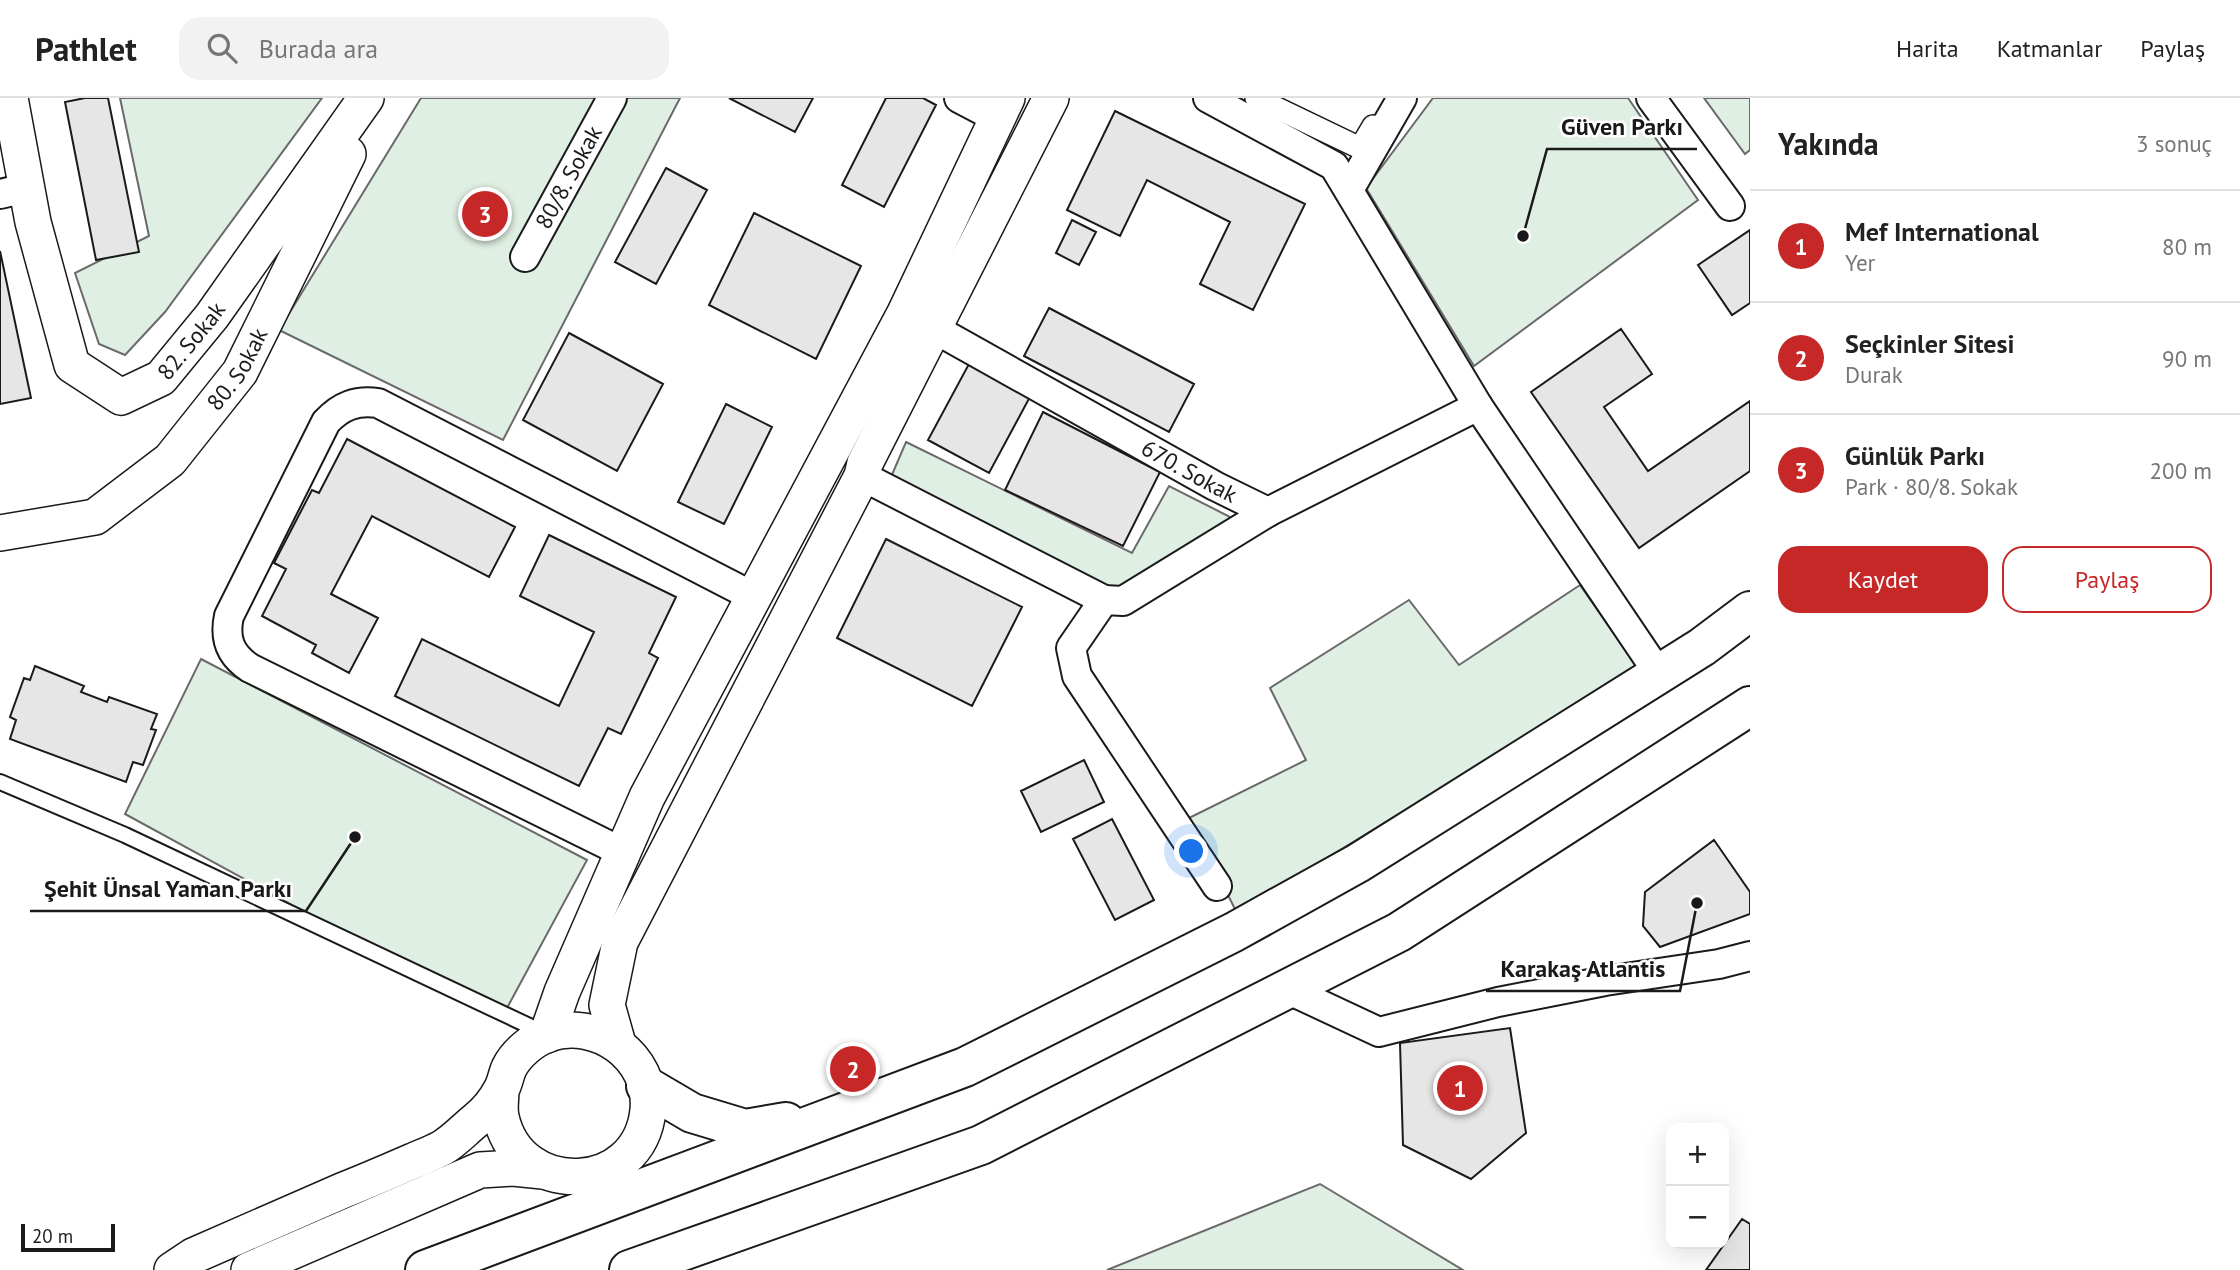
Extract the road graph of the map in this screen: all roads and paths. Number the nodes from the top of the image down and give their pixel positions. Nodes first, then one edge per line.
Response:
1 (10, 98) edge
2 (366, 98) edge
3 (375, 98) edge
4 (612, 98) edge
5 (959, 98) edge
6 (1051, 98) edge
7 (1208, 98) edge
8 (1256, 98) edge
9 (1389, 98) edge
10 (1402, 98) edge
11 (1651, 98) edge
12 (1002, 108) edge
13 (1349, 190) junction
14 (13, 191) edge
15 (1730, 206) dead end
16 (526, 257) dead end
17 (919, 321) junction
18 (1478, 406) junction
19 (862, 476) junction
20 (1268, 512) junction
21 (0, 533) edge
22 (754, 597) junction
23 (1104, 600) junction
24 (1750, 611) edge
25 (1659, 674) junction
26 (1750, 706) edge
27 (0, 782) edge
28 (624, 853) junction
29 (657, 871) junction
30 (1217, 886) dead end
31 (1750, 956) edge
32 (1287, 989) junction
33 (547, 1035) junction
34 (618, 1044) junction
35 (646, 1086) junction
36 (501, 1090) junction
37 (840, 1114) junction
38 (543, 1171) junction
39 (172, 1270) edge
40 (249, 1270) edge
41 (425, 1270) edge
42 (629, 1270) edge

1 - 14 street, 82. Sokak
2 - 14 street, 82. Sokak
3 - 21 street, 80. Sokak
4 - 16 street, 80/8. Sokak
5 - 12 street
6 - 17 street
7 - 13 street
8 - 9 street
10 - 13 street
11 - 15 street
12 - 17 street
13 - 18 street
17 - 19 street
17 - 20 street, 670. Sokak
17 - 22 street
18 - 20 street
18 - 25 street
19 - 23 street
19 - 29 street
20 - 23 street
22 - 28 street
22 - 28 street
23 - 30 street
24 - 25 highway
25 - 37 highway
26 - 32 highway
27 - 33 lane
28 - 29 street
28 - 33 street
29 - 34 street
31 - 32 street
32 - 42 highway
33 - 34 street
33 - 36 street
34 - 35 street
35 - 37 highway
35 - 38 street
36 - 38 street
36 - 39 street
37 - 41 highway
38 - 40 street

